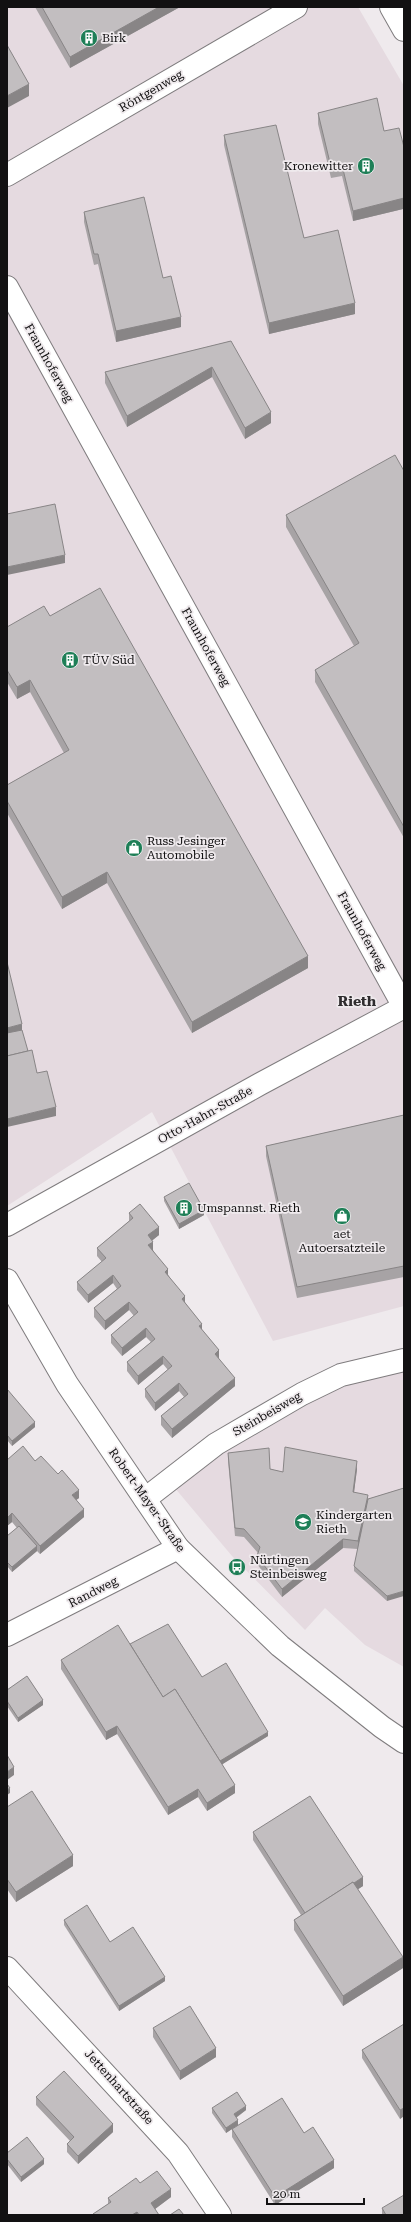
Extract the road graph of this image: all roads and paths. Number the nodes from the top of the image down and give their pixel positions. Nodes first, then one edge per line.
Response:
1 (296, 7) edge
2 (391, 7) edge
3 (404, 30) edge
4 (7, 175) edge
5 (7, 287) edge
6 (404, 1007) edge
7 (7, 1225) edge
8 (7, 1280) edge
9 (404, 1360) edge
10 (145, 1499) junction
11 (178, 1548) junction
12 (7, 1635) edge
13 (404, 1742) edge
14 (7, 1968) edge
15 (220, 2215) edge

1 - 4 street, Röntgenweg
2 - 3 street
5 - 6 street, Fraunhoferweg
6 - 7 street, Otto-Hahn-Straße
8 - 10 street, Robert-Mayer-Straße
9 - 10 street, Steinbeisweg
10 - 11 street, Robert-Mayer-Straße
11 - 12 street, Randweg
11 - 13 street, Robert-Mayer-Straße
14 - 15 street, Jettenhartstraße

